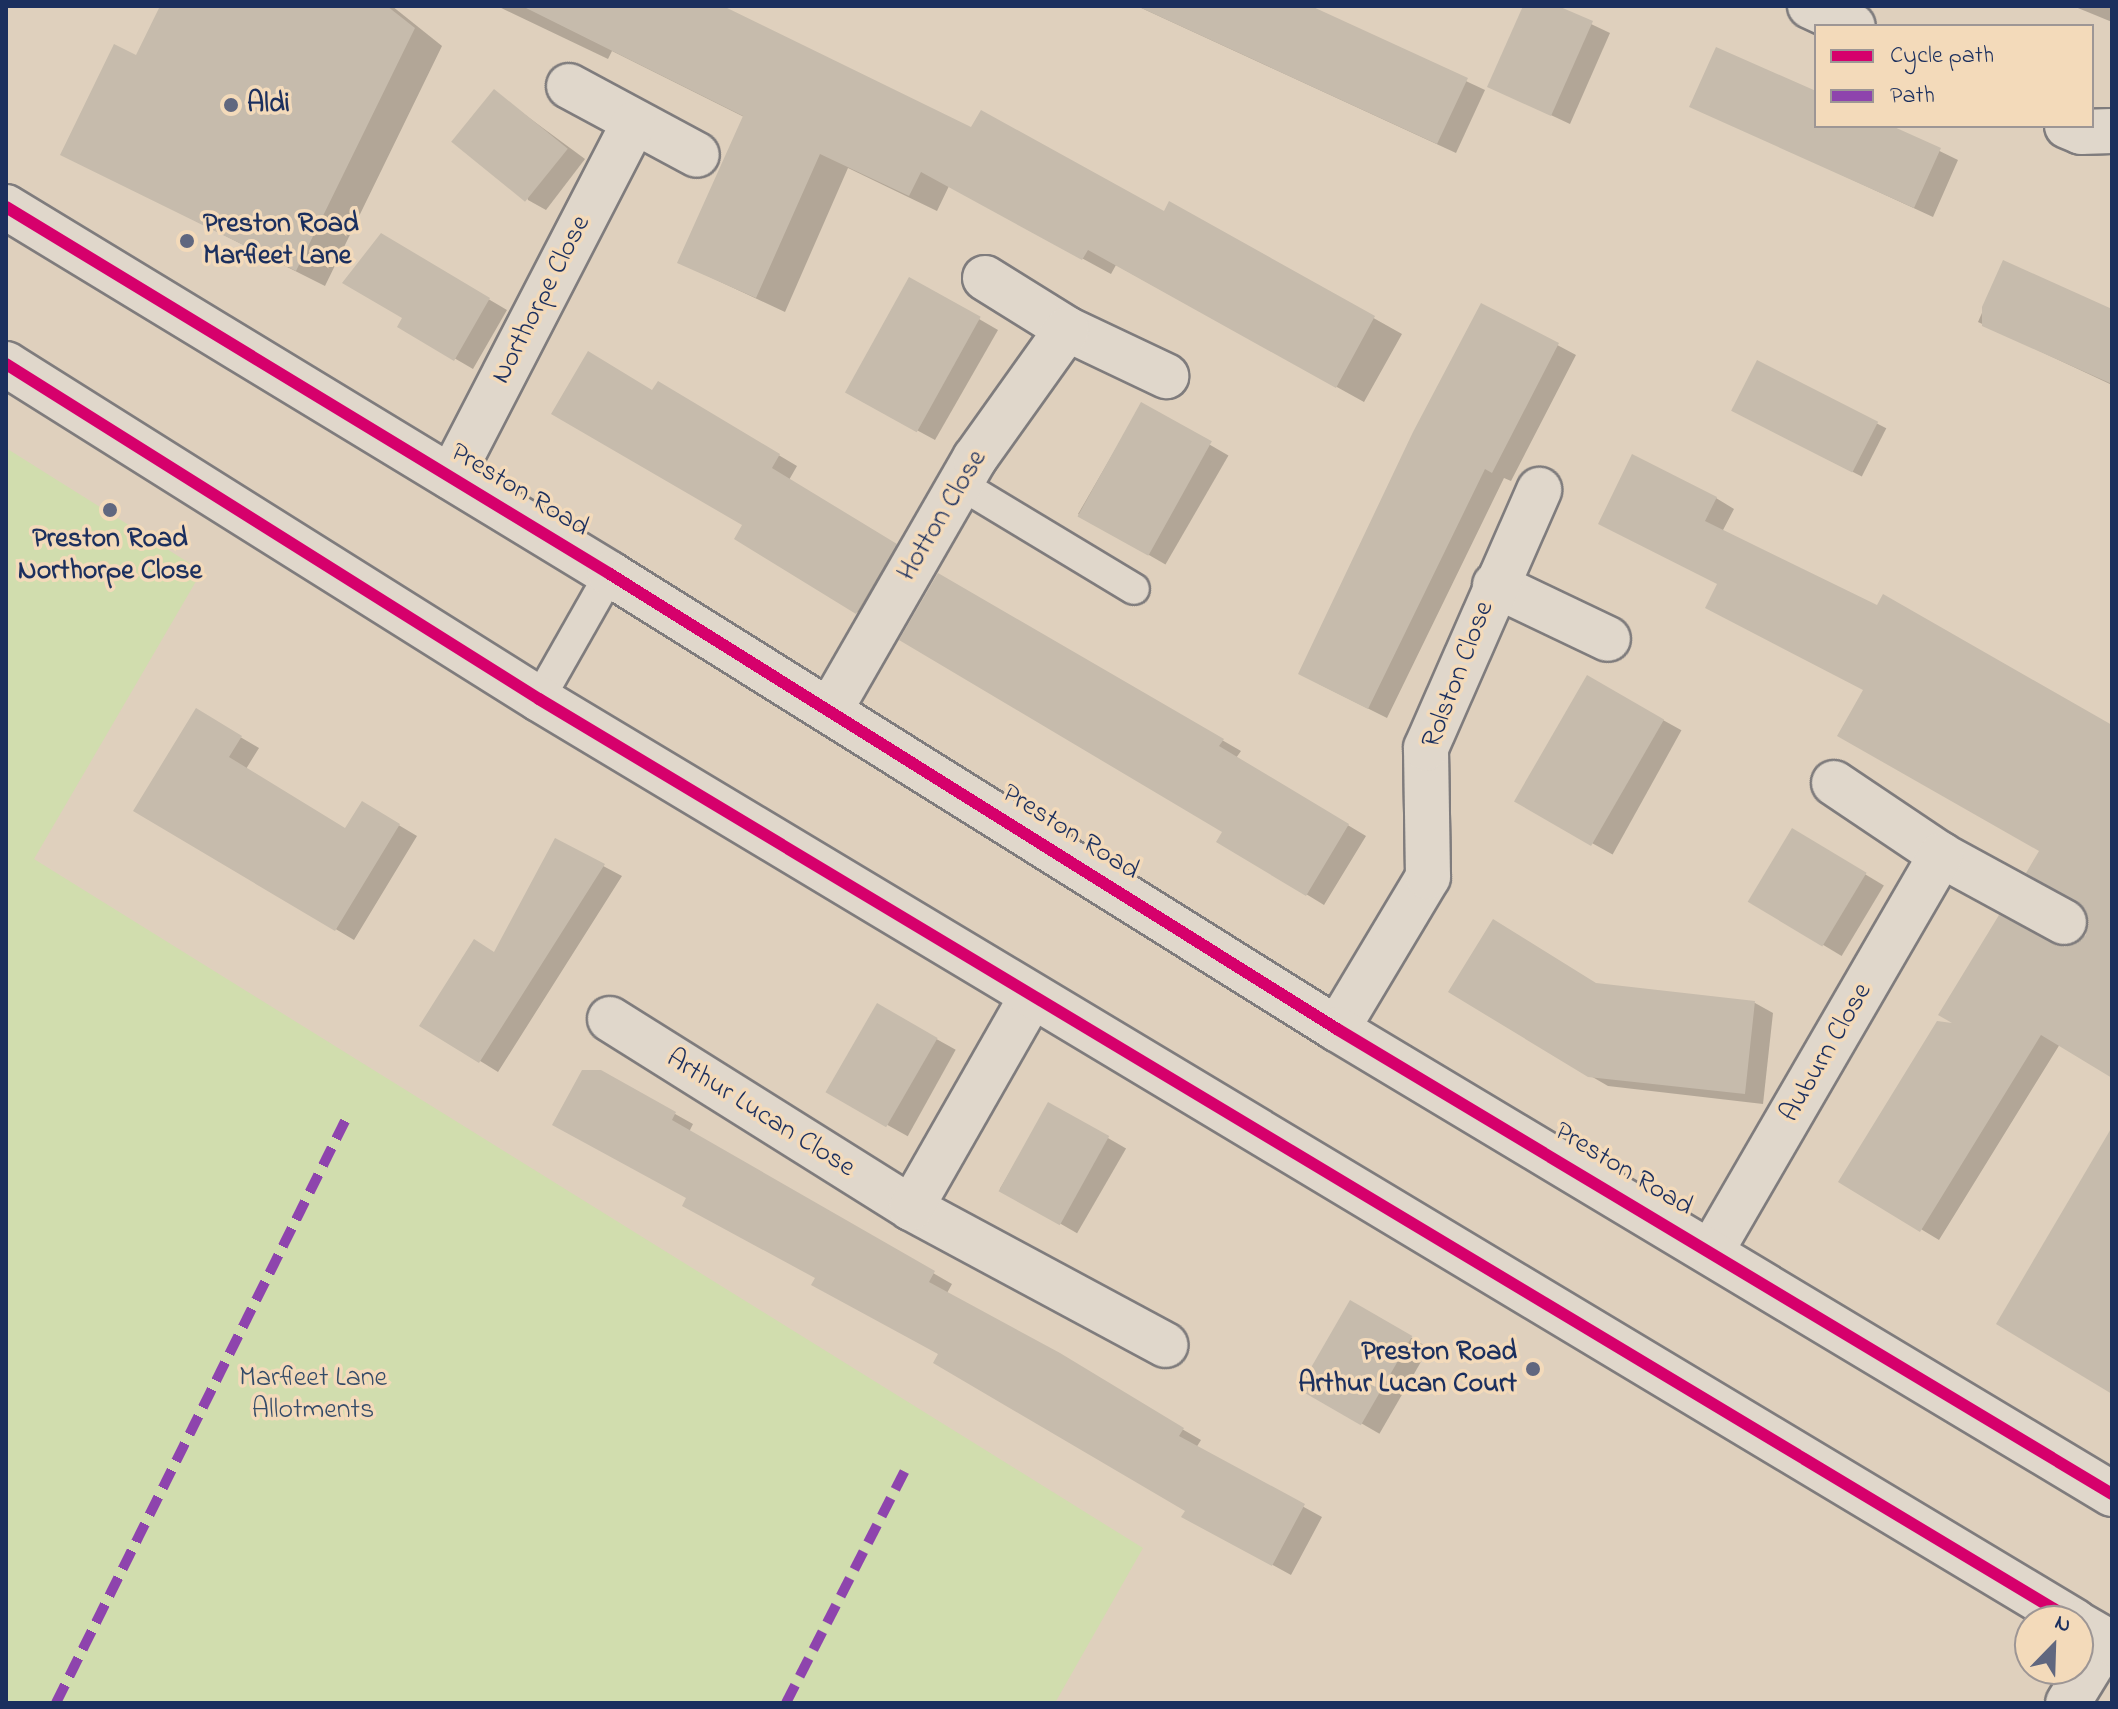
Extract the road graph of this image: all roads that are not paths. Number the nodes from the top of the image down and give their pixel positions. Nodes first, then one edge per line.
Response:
1 (1810, 6) edge
2 (1849, 24) edge
3 (569, 86) dead end
4 (633, 124) junction
5 (2072, 128) edge
6 (2112, 131) edge
7 (697, 155) dead end
8 (6, 207) edge
9 (985, 278) dead end
10 (1067, 329) junction
11 (6, 364) edge
12 (1166, 376) dead end
13 (451, 477) junction
14 (960, 484) junction
15 (1539, 490) dead end
16 (610, 574) junction
17 (1495, 585) junction
18 (1134, 589) dead end
19 (1608, 639) dead end
20 (539, 699) junction
21 (830, 710) junction
22 (1834, 783) dead end
23 (1941, 855) junction
24 (2064, 922) dead end
25 (1032, 996) junction
26 (610, 1019) dead end
27 (1337, 1029) junction
28 (911, 1208) junction
29 (1712, 1250) junction
30 (1165, 1345) dead end
31 (2112, 1494) edge
32 (2047, 1605) edge

1 - 2 street
3 - 4 street
4 - 7 street
4 - 13 street, Northorpe Close
5 - 6 street
8 - 13 street, Preston Road
9 - 10 street
10 - 12 street
10 - 14 street, Hotton Close
11 - 20 street
13 - 16 street, Preston Road
14 - 18 lane
14 - 21 street, Hotton Close
15 - 17 street, Rolston Close
16 - 20 lane
16 - 21 street, Preston Road
17 - 19 street, Rolston Close
17 - 27 street, Rolston Close
20 - 25 street
21 - 27 street, Preston Road
22 - 23 street
23 - 24 street
23 - 29 street, Auburn Close
25 - 28 street
25 - 32 street
26 - 28 street, Arthur Lucan Close
27 - 29 street, Preston Road
28 - 30 street, Arthur Lucan Close
29 - 31 street, Preston Road

